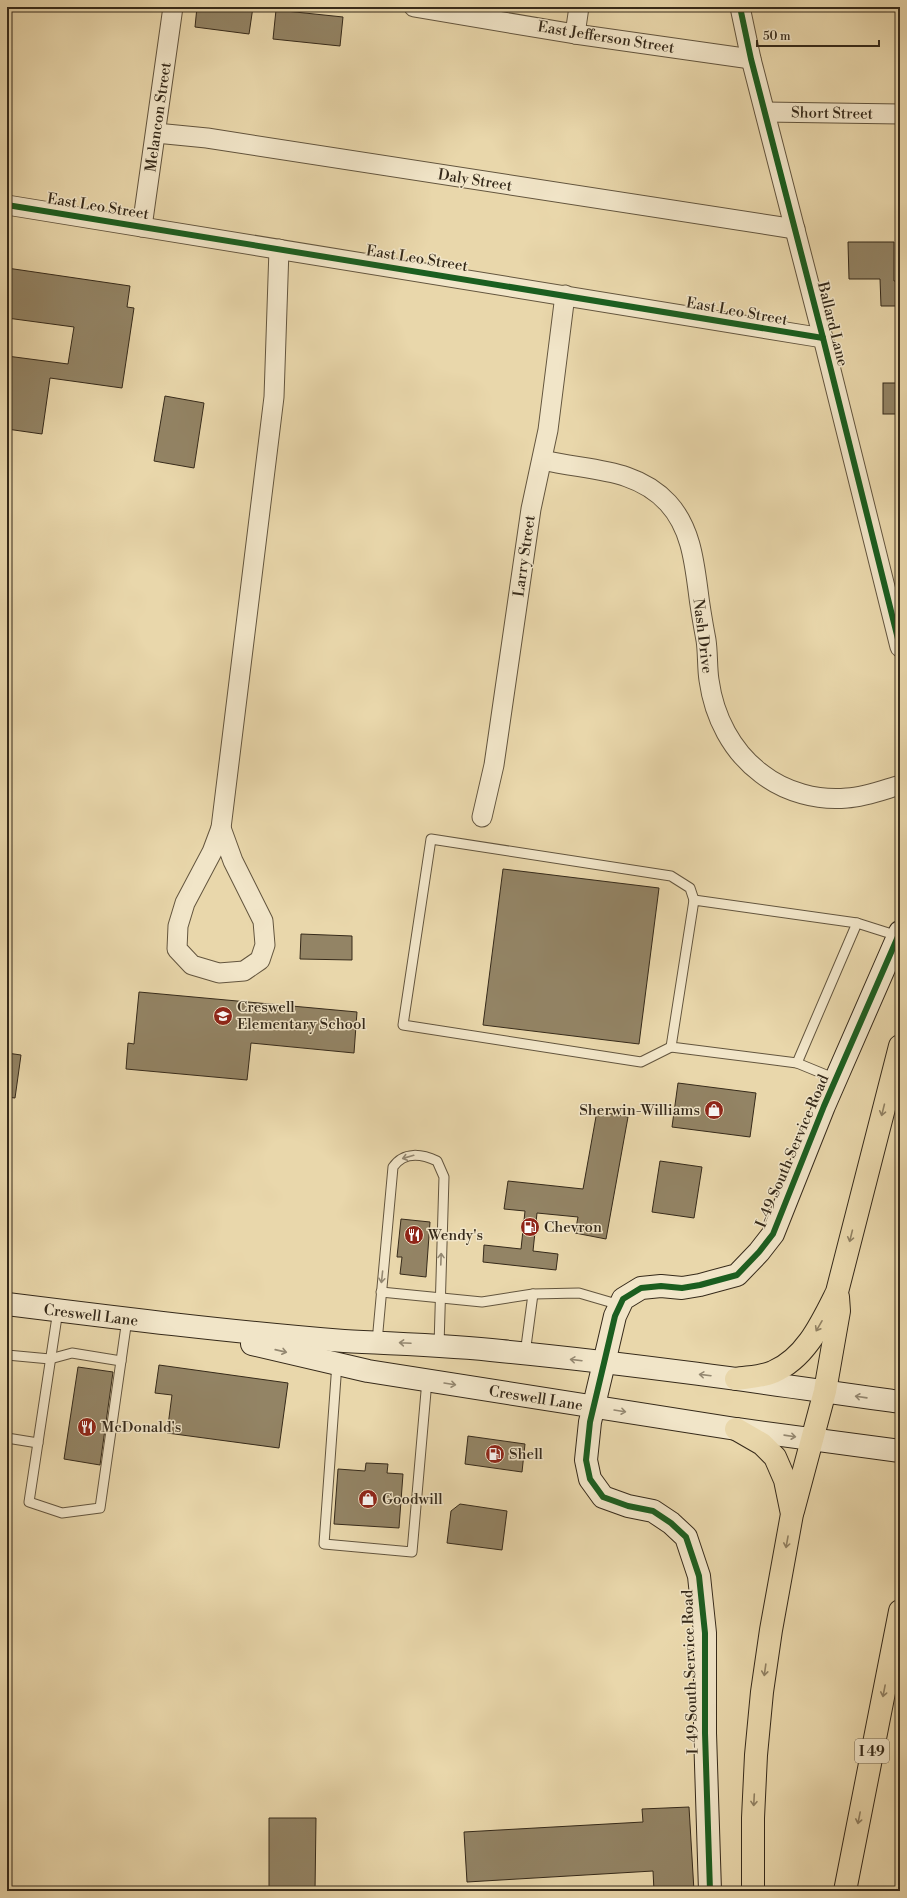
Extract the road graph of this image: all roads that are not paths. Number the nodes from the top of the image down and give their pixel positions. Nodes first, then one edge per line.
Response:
1 (173, 7) edge
2 (418, 7) edge
3 (579, 7) edge
4 (740, 7) edge
5 (576, 34) junction
6 (751, 59) junction
7 (765, 112) junction
8 (900, 114) edge
9 (156, 132) junction
10 (7, 205) edge
11 (142, 227) junction
12 (795, 229) junction
13 (279, 248) junction
14 (564, 295) junction
15 (824, 338) junction
16 (543, 460) junction
17 (900, 647) edge
18 (900, 785) edge
19 (482, 817) dead end
20 (221, 828) junction
21 (694, 900) junction
22 (857, 923) junction
23 (899, 934) edge
24 (900, 1046) edge
25 (672, 1047) junction
26 (797, 1063) junction
27 (836, 1078) junction
28 (381, 1292) junction
29 (837, 1292) junction
30 (532, 1294) junction
31 (440, 1298) junction
32 (620, 1305) junction
33 (8, 1308) edge
34 (58, 1310) junction
35 (127, 1319) junction
36 (175, 1326) junction
37 (377, 1342) junction
38 (439, 1346) junction
39 (525, 1354) junction
40 (7, 1356) edge
41 (50, 1359) junction
42 (121, 1361) junction
43 (337, 1363) junction
44 (604, 1363) junction
45 (736, 1379) junction
46 (427, 1380) junction
47 (825, 1391) junction
48 (900, 1402) edge
49 (594, 1407) junction
50 (736, 1429) junction
51 (7, 1438) edge
52 (813, 1439) junction
53 (38, 1443) junction
54 (900, 1451) edge
55 (792, 1514) junction
56 (900, 1611) edge
57 (710, 1891) edge
58 (753, 1891) edge
59 (845, 1891) edge

1 - 9 street, Melancon Street
2 - 5 street, East Jefferson Street
3 - 5 street
4 - 6 street, Ballard Lane
5 - 6 street, East Jefferson Street
6 - 7 street, Ballard Lane
7 - 8 street, Short Street
7 - 12 street, Ballard Lane
9 - 11 street, Melancon Street
9 - 12 street, Daly Street
10 - 11 street, East Leo Street
11 - 13 street, East Leo Street
12 - 15 street, Ballard Lane
13 - 14 street, East Leo Street
13 - 20 street
14 - 15 street, East Leo Street
14 - 16 street, Larry Street
15 - 17 street, Ballard Lane
16 - 18 street, Nash Drive
16 - 19 street, Larry Street
20 - 20 street
21 - 22 lane
21 - 25 lane
21 - 25 lane
22 - 23 lane
22 - 26 lane
23 - 27 main road, I-49 South Service Road
24 -> 29 highway
25 - 26 lane
26 - 27 lane
27 - 32 main road, I-49 South Service Road
28 - 31 lane
31 -> 28 lane
28 - 37 lane
29 -> 45 highway
29 - 47 highway
30 - 31 lane
30 - 32 lane
30 - 39 lane
31 - 38 lane
32 - 44 main road, I-49 South Service Road
33 - 34 main road, Creswell Lane
34 - 35 main road, Creswell Lane
34 - 41 lane
35 - 36 main road, Creswell Lane
35 - 42 lane
36 - 37 main road, Creswell Lane
36 -> 43 main road, Creswell Lane
38 -> 37 main road, Creswell Lane
38 - 39 main road, Creswell Lane
44 -> 39 main road, Creswell Lane
40 - 41 lane
41 - 42 lane
41 - 53 lane
42 - 53 lane
43 - 46 main road, Creswell Lane
43 - 46 lane
45 -> 44 main road, Creswell Lane
44 - 49 main road, I-49 South Service Road
45 - 47 main road, Creswell Lane
46 -> 49 main road, Creswell Lane
48 -> 47 main road, Creswell Lane
47 - 52 highway
49 -> 50 main road, Creswell Lane
49 - 57 main road, I-49 South Service Road
50 -> 52 main road, Creswell Lane
50 - 55 highway
51 - 53 lane
52 - 54 main road, Creswell Lane
52 - 55 highway
55 -> 58 highway
56 -> 59 highway, I 49

